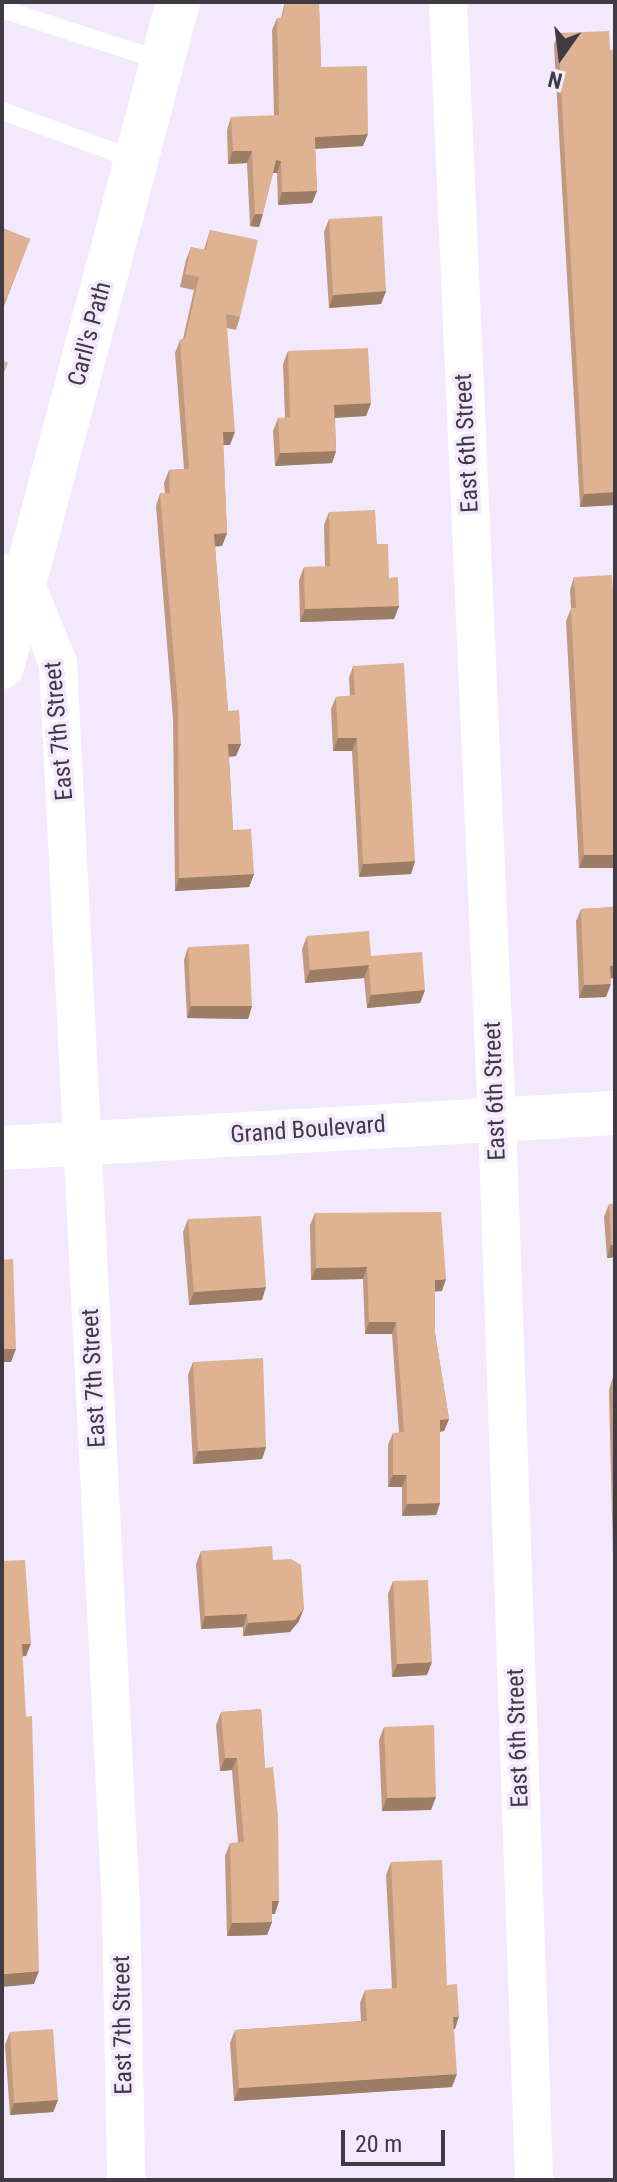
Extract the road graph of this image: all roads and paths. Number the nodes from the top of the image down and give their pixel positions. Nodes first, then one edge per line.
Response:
1 (178, 2) edge
2 (448, 2) edge
3 (2, 9) edge
4 (162, 61) junction
5 (2, 111) edge
6 (136, 160) junction
7 (13, 577) edge
8 (2, 667) edge
9 (615, 1113) edge
10 (497, 1118) junction
11 (82, 1144) junction
12 (2, 1148) edge
13 (126, 2180) edge
14 (534, 2180) edge

1 - 4 street, Carll's Path
2 - 10 street, East 6th Street
3 - 4 lane
4 - 6 street, Carll's Path
5 - 6 lane
6 - 7 street, Carll's Path
7 - 8 street, Carll's Path
7 - 11 street, East 7th Street
9 - 10 street, Grand Boulevard
10 - 11 street, Grand Boulevard
10 - 14 street, East 6th Street
11 - 12 street, Grand Boulevard
11 - 13 street, East 7th Street

